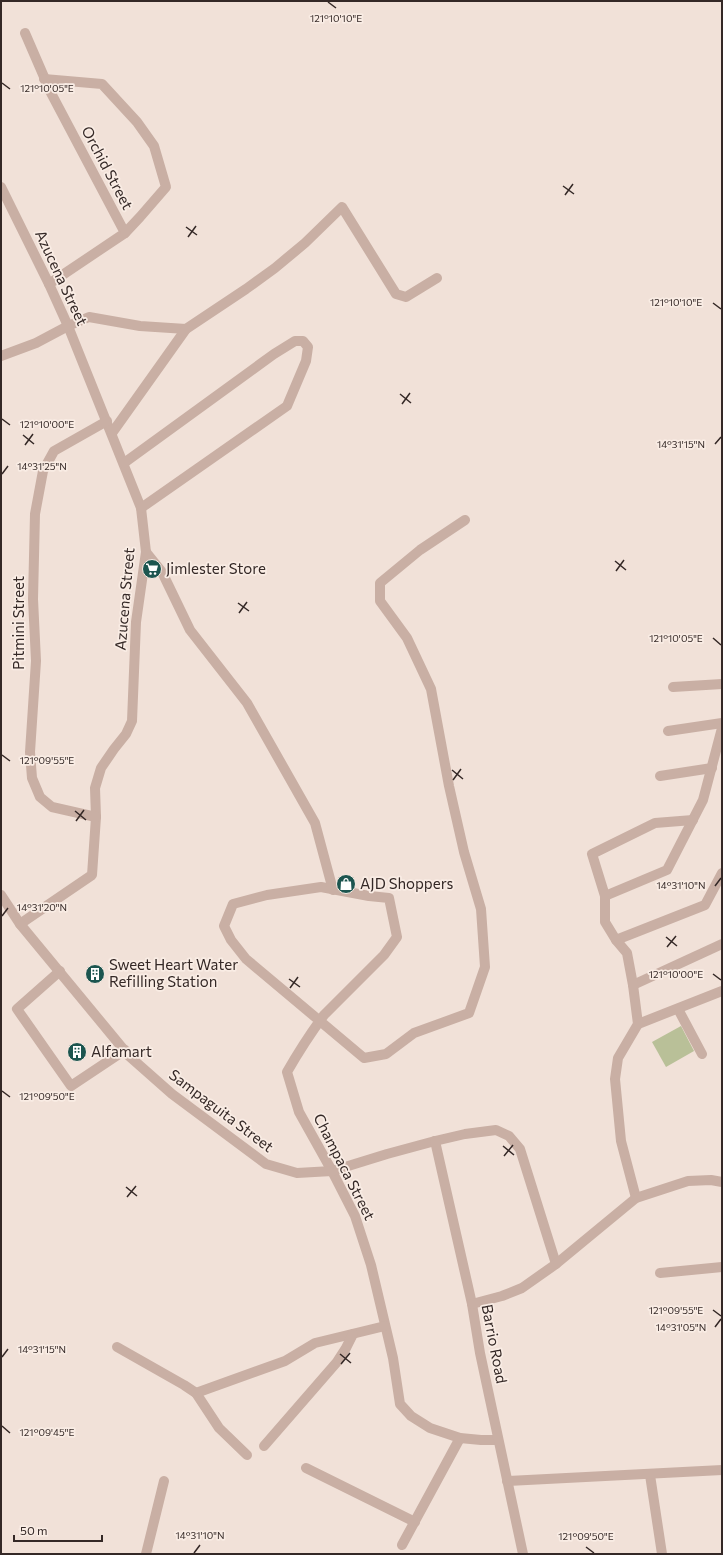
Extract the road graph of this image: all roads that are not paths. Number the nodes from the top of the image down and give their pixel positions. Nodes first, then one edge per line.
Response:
1 (25, 33) dead end
2 (44, 79) junction
3 (1, 187) edge
4 (125, 233) junction
5 (437, 278) dead end
6 (49, 284) junction
7 (68, 326) junction
8 (186, 329) junction
9 (1, 356) edge
10 (107, 421) junction
11 (112, 433) junction
12 (124, 463) junction
13 (141, 508) junction
14 (465, 520) dead end
15 (146, 552) junction
16 (722, 684) edge
17 (674, 687) dead end
18 (722, 723) edge
19 (722, 728) edge
20 (668, 731) dead end
21 (712, 768) junction
22 (660, 776) dead end
23 (96, 817) junction
24 (693, 820) junction
25 (722, 873) edge
26 (333, 890) junction
27 (1, 895) edge
28 (605, 896) junction
29 (20, 924) junction
30 (616, 940) junction
31 (722, 944) edge
32 (60, 971) junction
33 (633, 985) junction
34 (722, 991) edge
35 (678, 1009) junction
36 (320, 1020) junction
37 (638, 1024) junction
38 (125, 1050) junction
39 (702, 1054) dead end
40 (435, 1141) junction
41 (332, 1171) junction
42 (722, 1182) edge
43 (636, 1198) junction
44 (556, 1264) junction
45 (722, 1267) edge
46 (660, 1273) dead end
47 (472, 1304) junction
48 (385, 1326) junction
49 (353, 1334) junction
50 (117, 1347) dead end
51 (196, 1393) junction
52 (460, 1438) junction
53 (498, 1440) junction
54 (264, 1446) dead end
55 (247, 1455) dead end
56 (306, 1468) dead end
57 (722, 1470) edge
58 (650, 1475) junction
59 (164, 1481) dead end
60 (507, 1481) junction
61 (415, 1522) junction
62 (402, 1545) dead end
63 (146, 1554) edge
64 (523, 1554) edge
65 (662, 1554) edge

1 - 2 street, Orchid Street
2 - 4 street, Orchid Street
2 - 4 street
3 - 6 street, Azucena Street
4 - 6 street, Orchid Street
5 - 8 street
6 - 7 street, Azucena Street
7 - 8 street
7 - 9 street
7 - 10 street, Azucena Street
8 - 11 street
10 - 11 street, Azucena Street
10 - 23 street, Pitmini Street
11 - 12 street, Azucena Street
12 - 13 street, Azucena Street
12 - 13 street
13 - 15 street, Azucena Street
14 - 36 street
15 - 23 street, Azucena Street
15 - 26 street
16 - 17 street
18 - 20 street
19 - 21 street
21 - 22 street
21 - 24 street
23 - 29 street, Azucena Street
24 - 28 street
24 - 28 street
25 - 30 street
26 - 36 street, Champaca Street
26 - 36 street
27 - 29 street, Sampaguita Street
28 - 30 street
29 - 32 street, Sampaguita Street
30 - 33 street
31 - 33 street
32 - 38 street, Sampaguita Street
32 - 38 street
33 - 37 street
34 - 35 street
35 - 37 street
35 - 39 street
36 - 41 street, Champaca Street
37 - 43 street
38 - 41 street, Sampaguita Street
40 - 41 street, Sampaguita Street
40 - 44 street, Sampaguita Street
40 - 47 street, Barrio Road
41 - 48 street, Champaca Street
42 - 43 street
43 - 44 street
44 - 47 street
45 - 46 street
47 - 53 street, Barrio Road
48 - 49 street
48 - 52 street, Champaca Street
49 - 51 street
49 - 54 street
50 - 51 street
51 - 55 street
52 - 53 street, Champaca Street
52 - 61 street
53 - 60 street, Barrio Road
56 - 61 street
57 - 58 street
58 - 60 street
58 - 65 street
59 - 63 street
60 - 64 street, Barrio Road
61 - 62 street

